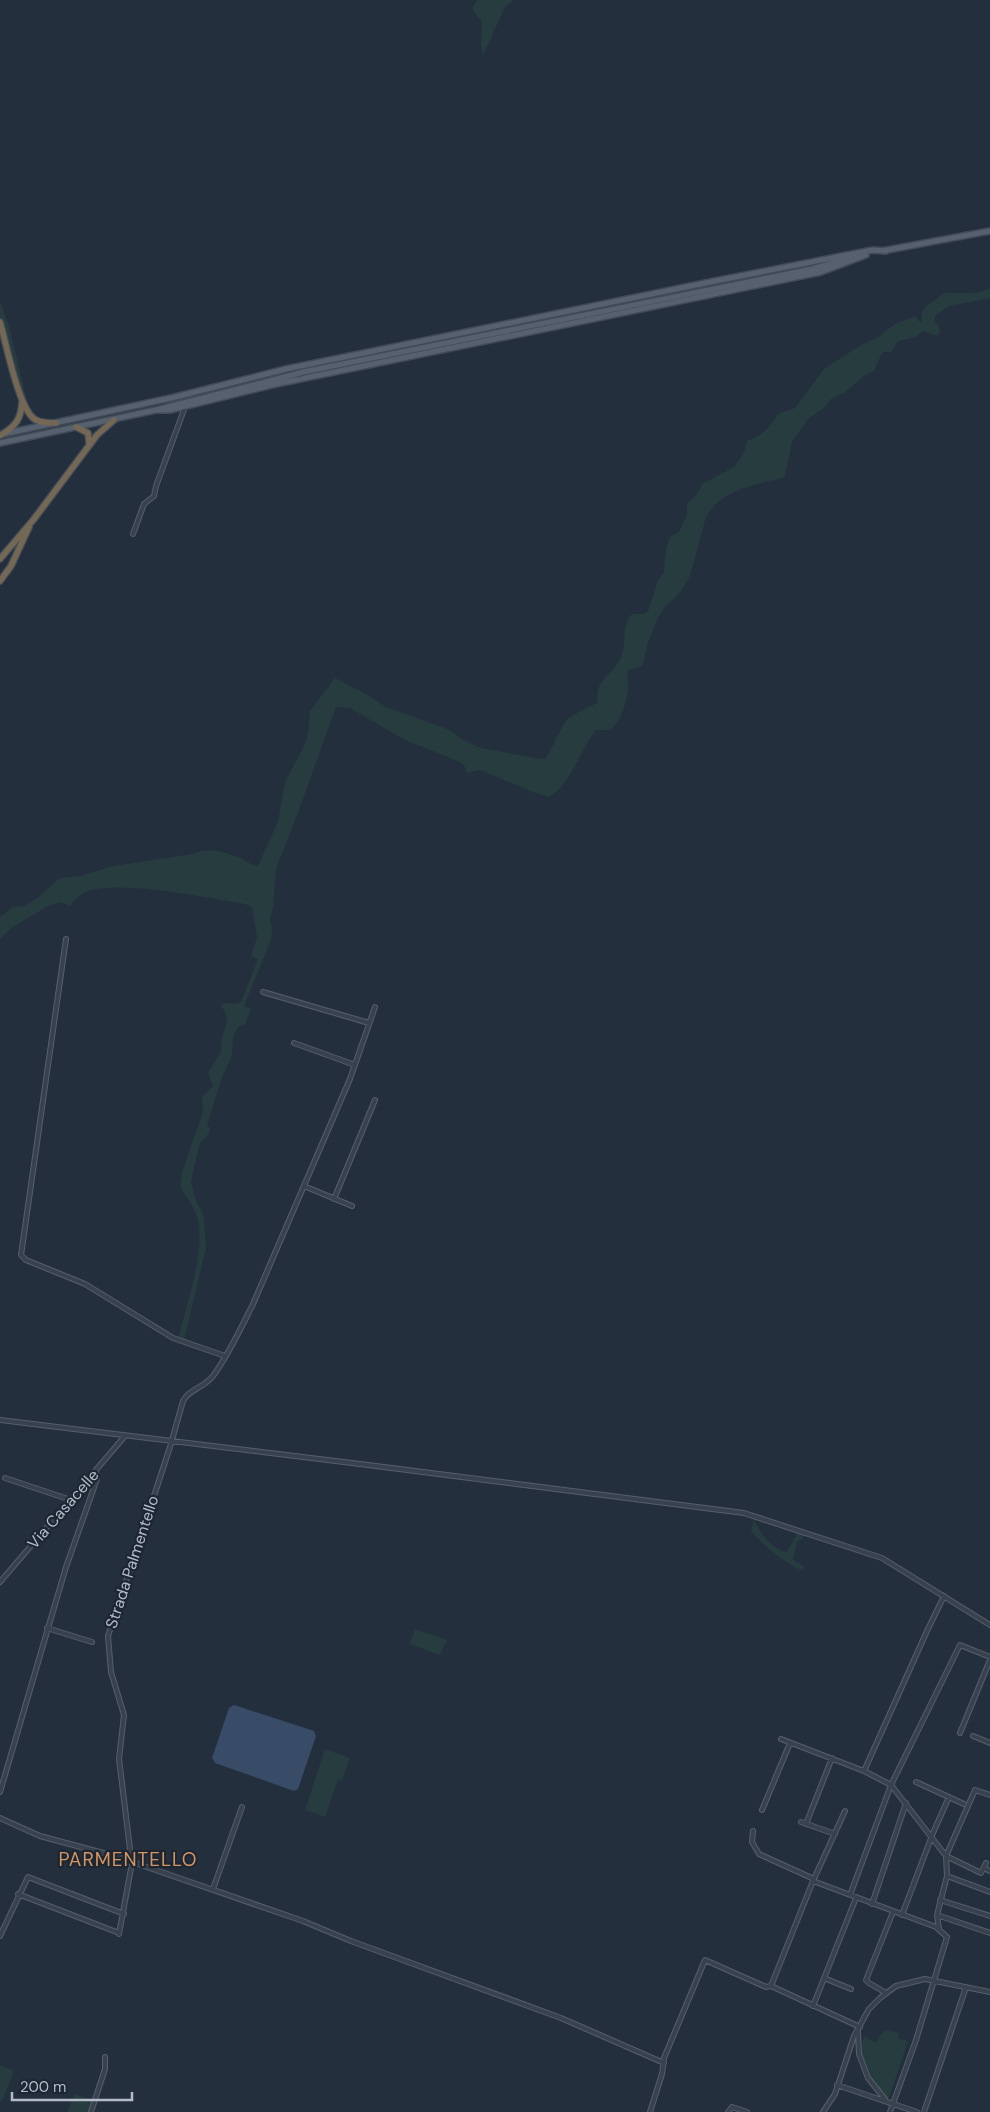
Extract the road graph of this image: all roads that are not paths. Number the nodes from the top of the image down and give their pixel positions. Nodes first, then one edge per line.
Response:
1 (990, 231) edge
2 (886, 250) junction
3 (866, 255) junction
4 (0, 322) edge
5 (0, 341) edge
6 (6, 348) junction
7 (292, 368) junction
8 (298, 377) junction
9 (22, 400) junction
10 (185, 407) junction
11 (156, 410) junction
12 (114, 420) junction
13 (56, 423) junction
14 (76, 428) junction
15 (1, 435) edge
16 (0, 443) edge
17 (89, 445) junction
18 (34, 518) junction
19 (133, 534) dead end
20 (0, 559) edge
21 (0, 581) edge
22 (66, 939) dead end
23 (263, 992) dead end
24 (375, 1007) dead end
25 (370, 1023) junction
26 (294, 1042) dead end
27 (355, 1065) junction
28 (374, 1100) dead end
29 (304, 1186) junction
30 (334, 1199) junction
31 (352, 1206) dead end
32 (225, 1356) junction
33 (0, 1420) edge
34 (125, 1436) junction
35 (171, 1442) junction
36 (96, 1471) junction
37 (5, 1478) dead end
38 (71, 1500) junction
39 (0, 1582) edge
40 (944, 1596) junction
41 (990, 1625) edge
42 (47, 1628) junction
43 (92, 1642) dead end
44 (990, 1658) edge
45 (960, 1733) dead end
46 (973, 1736) dead end
47 (781, 1739) dead end
48 (790, 1743) junction
49 (990, 1743) edge
50 (832, 1758) junction
51 (864, 1771) junction
52 (916, 1782) dead end
53 (891, 1785) junction
54 (0, 1792) edge
55 (990, 1795) edge
56 (949, 1797) junction
57 (906, 1803) junction
58 (964, 1804) dead end
59 (242, 1807) dead end
60 (768, 1811) dead end
61 (845, 1811) dead end
62 (0, 1818) edge
63 (801, 1822) dead end
64 (806, 1824) junction
65 (752, 1832) dead end
66 (835, 1834) junction
67 (932, 1836) junction
68 (946, 1856) junction
69 (131, 1862) junction
70 (986, 1863) dead end
71 (946, 1876) junction
72 (814, 1880) junction
73 (212, 1889) junction
74 (990, 1892) edge
75 (18, 1894) junction
76 (850, 1896) junction
77 (856, 1898) junction
78 (940, 1900) junction
79 (872, 1904) junction
80 (894, 1912) junction
81 (124, 1914) junction
82 (902, 1915) junction
83 (937, 1915) junction
84 (990, 1916) edge
85 (939, 1928) junction
86 (990, 1933) edge
87 (0, 1936) edge
88 (824, 1978) junction
89 (933, 1980) junction
90 (771, 1986) junction
91 (966, 1987) junction
92 (851, 1989) dead end
93 (990, 1992) edge
94 (886, 1993) junction
95 (813, 2006) junction
96 (859, 2029) junction
97 (105, 2057) dead end
98 (664, 2063) junction
99 (837, 2085) junction
100 (886, 2100) junction
101 (893, 2103) junction
102 (91, 2112) edge
103 (650, 2112) edge
104 (728, 2112) edge
105 (747, 2112) edge
106 (823, 2112) edge
107 (890, 2112) edge
108 (917, 2112) edge
109 (924, 2112) edge

1 - 2 main road
2 - 3 main road
2 - 7 main road
3 - 8 main road
3 - 8 main road, bridge
4 - 6 highway
5 - 6 highway
6 - 9 highway
7 - 8 main road
7 - 13 main road
8 - 10 main road
8 - 11 main road
9 - 13 highway
9 - 15 highway
10 - 11 main road
10 - 19 street
11 - 12 main road
12 - 14 main road
12 - 17 highway
13 - 15 main road
14 - 16 main road
14 - 17 highway
17 - 18 highway
18 - 20 highway
18 - 21 highway
22 - 32 street
23 - 25 street
24 - 25 street, Strada Palmentello
25 - 27 street, Strada Palmentello
26 - 27 street
27 - 29 street, Strada Palmentello
28 - 30 street
29 - 30 street
29 - 32 street, Strada Palmentello
30 - 31 street
32 - 35 street, Strada Palmentello
33 - 34 street
34 - 35 street
34 - 36 street, Via Casacelle
35 - 40 street
35 - 69 street, Strada Palmentello
36 - 38 street, Via Casacelle
36 - 42 street
37 - 38 street
38 - 39 street, Via Casacelle
40 - 41 street
40 - 51 street
42 - 43 street
42 - 54 street
44 - 45 street
44 - 53 street
46 - 49 street
47 - 48 street
48 - 50 street
48 - 60 street
50 - 51 street
50 - 64 street
51 - 53 street
52 - 56 street
53 - 57 street
53 - 76 street
55 - 68 street
56 - 58 street
56 - 67 street
57 - 67 street
57 - 79 street
59 - 73 street
61 - 66 street
62 - 69 street
63 - 64 street
64 - 66 street
65 - 72 street
66 - 72 street
67 - 68 street
67 - 82 street
68 - 70 street
68 - 71 street
69 - 73 street
69 - 81 street, Strada Palmentello
71 - 74 street
71 - 78 street
72 - 76 street
72 - 90 street
73 - 98 street
75 - 81 street
75 - 81 street, Strada Palmentello
75 - 87 street
76 - 77 street
77 - 79 street
77 - 88 street
78 - 83 street
78 - 84 street
79 - 80 street
80 - 82 street
80 - 94 street
82 - 85 street
83 - 85 street
83 - 86 street
85 - 89 street
88 - 92 street
88 - 95 street
89 - 91 street
89 - 94 street
89 - 101 street
90 - 95 street
90 - 98 street
91 - 93 street
91 - 109 street
94 - 96 street
95 - 96 street
96 - 99 street
96 - 100 street
97 - 102 street
98 - 103 street
99 - 100 street
99 - 106 street
100 - 101 street
101 - 107 street
101 - 108 street
104 - 105 street

